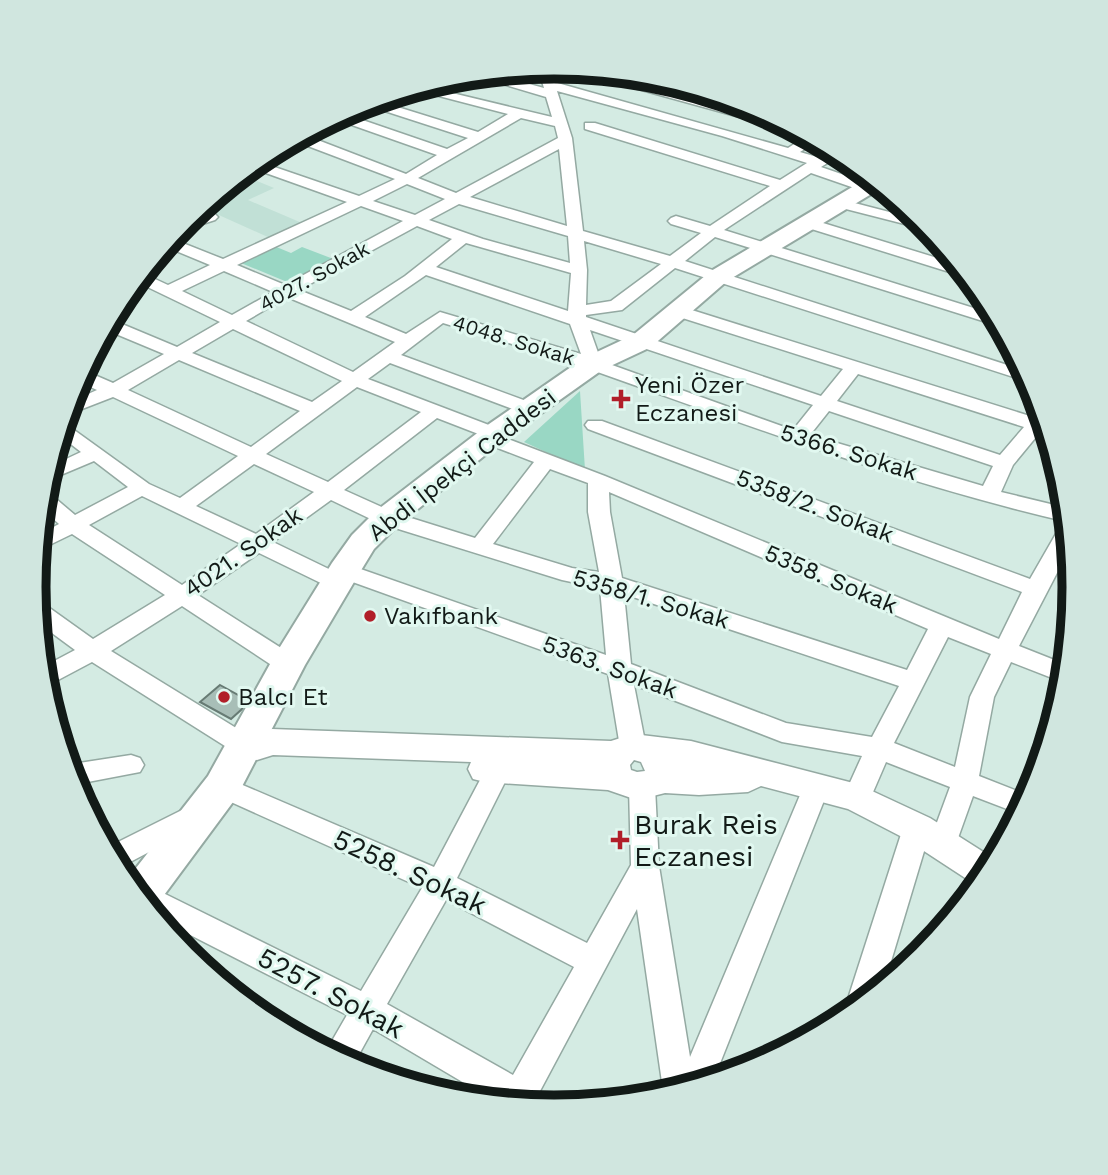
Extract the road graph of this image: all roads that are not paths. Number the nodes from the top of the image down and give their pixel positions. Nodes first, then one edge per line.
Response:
1 (548, 79) edge
2 (510, 81) edge
3 (637, 86) edge
4 (552, 90) junction
5 (652, 90) junction
6 (436, 93) edge
7 (700, 100) edge
8 (630, 107) junction
9 (385, 108) edge
10 (518, 114) junction
11 (752, 119) edge
12 (352, 121) edge
13 (590, 126) junction
14 (727, 133) junction
15 (562, 134) junction
16 (480, 137) junction
17 (310, 142) edge
18 (803, 144) edge
19 (789, 153) junction
20 (450, 155) junction
21 (691, 157) junction
22 (826, 158) edge
23 (814, 165) junction
24 (266, 169) edge
25 (405, 180) junction
26 (858, 180) edge
27 (781, 185) junction
28 (869, 188) edge
29 (456, 198) junction
30 (358, 201) junction
31 (843, 204) junction
32 (900, 215) edge
33 (210, 216) dead end
34 (205, 218) edge
35 (414, 220) junction
36 (676, 221) dead end
37 (810, 224) junction
38 (713, 231) junction
39 (576, 233) junction
40 (464, 237) junction
41 (177, 246) edge
42 (767, 247) junction
43 (671, 262) junction
44 (223, 266) junction
45 (948, 267) edge
46 (424, 269) junction
47 (579, 270) junction
48 (719, 276) junction
49 (146, 284) edge
50 (286, 291) junction
51 (166, 292) junction
52 (678, 311) junction
53 (576, 315) junction
54 (984, 317) edge
55 (351, 319) junction
56 (234, 321) junction
57 (117, 328) edge
58 (408, 341) junction
59 (642, 341) junction
60 (179, 353) junction
61 (388, 356) junction
62 (593, 365) junction
63 (853, 368) junction
64 (1015, 374) edge
65 (90, 379) edge
66 (355, 380) junction
67 (113, 390) junction
68 (827, 402) junction
69 (79, 405) edge
70 (530, 409) junction
71 (314, 410) junction
72 (435, 411) junction
73 (1034, 419) edge
74 (595, 425) dead end
75 (1037, 426) edge
76 (69, 434) edge
77 (492, 436) junction
78 (798, 437) junction
79 (93, 454) junction
80 (252, 455) junction
81 (546, 461) junction
82 (1004, 463) junction
83 (60, 470) edge
84 (598, 480) junction
85 (142, 488) junction
86 (330, 491) junction
87 (989, 495) junction
88 (52, 507) edge
89 (180, 508) junction
90 (1057, 512) edge
91 (387, 518) junction
92 (73, 525) junction
93 (48, 538) edge
94 (1060, 545) edge
95 (257, 546) junction
96 (479, 547) junction
97 (341, 577) junction
98 (611, 582) junction
99 (1035, 589) junction
100 (180, 596) junction
101 (47, 618) edge
102 (942, 626) junction
103 (1005, 651) junction
104 (93, 652) junction
105 (288, 664) junction
106 (619, 669) junction
107 (1056, 670) edge
108 (53, 673) edge
109 (914, 682) junction
110 (251, 746) junction
111 (879, 748) junction
112 (131, 765) dead end
113 (636, 766) junction
114 (498, 770) junction
115 (81, 773) edge
116 (965, 781) junction
117 (816, 788) junction
118 (214, 798) junction
119 (857, 798) junction
120 (1015, 801) edge
121 (930, 836) junction
122 (121, 853) edge
123 (645, 866) junction
124 (978, 868) edge
125 (440, 883) junction
126 (145, 889) edge
127 (158, 905) edge
128 (594, 962) junction
129 (869, 986) edge
130 (368, 1010) junction
131 (344, 1050) edge
132 (699, 1075) edge
133 (677, 1081) edge
134 (505, 1094) edge
135 (520, 1095) edge

1 - 4 street
2 - 4 street
3 - 5 street
4 - 8 street
4 - 15 street
5 - 7 street
5 - 8 street
6 - 10 street
8 - 13 street
8 - 14 street
9 - 16 street
10 - 15 street
10 - 16 street
11 - 14 street
12 - 20 street
13 - 15 street
13 - 21 street
14 - 19 street
14 - 21 street
15 - 29 street, 4027. Sokak
15 - 39 street
16 - 20 street
17 - 25 street
18 - 19 street
19 - 23 street
20 - 25 street
21 - 27 street
22 - 23 street
23 - 26 street
23 - 27 street
24 - 30 street
25 - 29 street
25 - 30 street
27 - 38 street
28 - 31 main road, Abdi İpekçi Caddesi
29 - 35 street, 4027. Sokak
29 - 39 street
30 - 35 street
30 - 44 street
31 - 32 street
31 - 37 main road, Abdi İpekçi Caddesi
33 - 34 street
35 - 40 street
35 - 50 street, 4027. Sokak
36 - 38 street
37 - 42 main road, Abdi İpekçi Caddesi
37 - 45 street
38 - 42 street
38 - 43 street
39 - 43 street
39 - 47 street
40 - 46 street
40 - 47 street
41 - 44 street
42 - 48 main road, Abdi İpekçi Caddesi
42 - 54 street
43 - 48 street
43 - 53 street
44 - 50 street
44 - 51 street
46 - 53 street
46 - 55 street
47 - 53 street
48 - 52 main road, Abdi İpekçi Caddesi
48 - 64 street
49 - 51 street
50 - 55 street
50 - 56 street, 4027. Sokak
51 - 56 street
52 - 59 main road, Abdi İpekçi Caddesi
52 - 63 street
53 - 59 street
53 - 62 street
55 - 58 street
56 - 60 street, 4027. Sokak
56 - 66 street
57 - 60 street
58 - 61 street
58 - 62 street, 4048. Sokak
59 - 62 main road, Abdi İpekçi Caddesi
59 - 68 street
60 - 67 street, 4027. Sokak
60 - 71 street
61 - 66 street
61 - 70 street
62 - 70 main road, Abdi İpekçi Caddesi
62 - 78 street, 5366. Sokak
63 - 68 street
63 - 73 street
65 - 67 street, 5358/1. Sokak
66 - 71 street
66 - 72 street
67 - 69 street, 4027. Sokak
67 - 80 street, 5358/1. Sokak
68 - 78 street
68 - 82 street
70 - 77 main road, Abdi İpekçi Caddesi
71 - 80 street
72 - 77 street
72 - 86 street, 4021. Sokak
74 - 99 street, 5358/2. Sokak
75 - 82 street
76 - 79 street, 5363. Sokak
77 - 81 street
77 - 91 main road, Abdi İpekçi Caddesi
78 - 87 street, 5366. Sokak
79 - 83 street
79 - 85 street, 5363. Sokak
80 - 86 street, 5358/1. Sokak
80 - 89 street
81 - 84 street
81 - 96 street
82 - 87 street
84 - 98 street
84 - 102 street, 5358. Sokak
85 - 89 street, 5363. Sokak
85 - 92 street
86 - 91 street, 5358/1. Sokak
86 - 95 street, 4021. Sokak
87 - 90 street, 5366. Sokak
88 - 92 street
89 - 95 street, 5363. Sokak
91 - 96 street, 5358/1. Sokak
91 - 97 main road, Abdi İpekçi Caddesi
92 - 93 street
92 - 100 street
94 - 99 street
95 - 97 street, 5363. Sokak
95 - 100 street, 4021. Sokak
96 - 98 street, 5358/1. Sokak
97 - 105 main road, Abdi İpekçi Caddesi
97 - 106 street, 5363. Sokak
98 - 106 street
98 - 109 street, 5358/1. Sokak
99 - 103 street
100 - 104 street, 4021. Sokak
100 - 105 street
101 - 104 street
102 - 103 street, 5358. Sokak
102 - 109 street
103 - 107 street, 5358. Sokak
103 - 116 street
104 - 108 street, 4021. Sokak
104 - 110 street
105 - 110 main road, Abdi İpekçi Caddesi
106 - 111 street, 5363. Sokak
106 - 113 street
109 - 111 street
110 - 113 street
110 - 114 street
110 - 118 main road, Abdi İpekçi Caddesi
111 - 116 street, 5363. Sokak
111 - 119 street
112 - 115 street
113 - 114 street
113 - 117 street
113 - 123 street
114 - 125 street
116 - 120 street, 5363. Sokak
116 - 121 street
117 - 119 street
117 - 132 street
118 - 122 street
118 - 125 street, 5258. Sokak
118 - 126 main road, Abdi İpekçi Caddesi
119 - 121 street
121 - 124 street
121 - 129 street
123 - 128 street
123 - 133 street
125 - 128 street, 5258. Sokak
125 - 130 street
127 - 130 street, 5257. Sokak
128 - 135 street
130 - 131 street
130 - 134 street, 5257. Sokak

